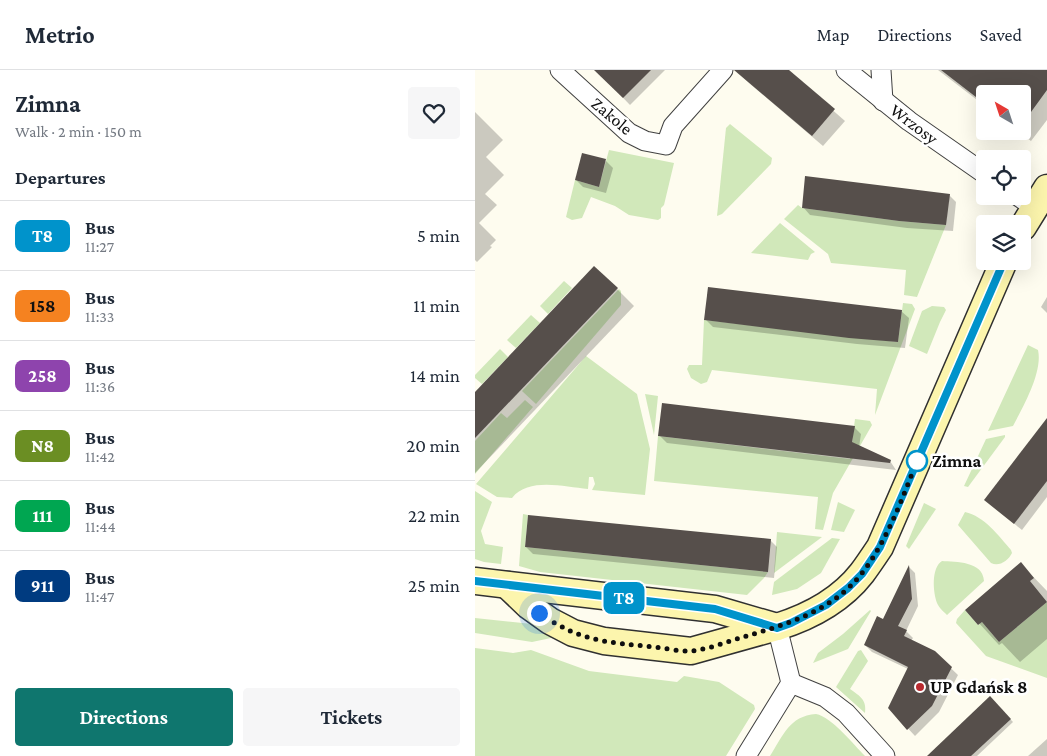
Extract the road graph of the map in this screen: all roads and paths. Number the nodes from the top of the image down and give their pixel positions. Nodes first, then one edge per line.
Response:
1 (559, 70) edge
2 (723, 70) edge
3 (846, 70) edge
4 (881, 70) edge
5 (883, 101) junction
6 (976, 168) edge
7 (1000, 270) edge
8 (475, 581) edge
9 (507, 585) junction
10 (777, 628) junction
11 (791, 683) junction
12 (746, 756) edge
13 (885, 756) edge

1 - 2 street, Zakole
3 - 5 street, Wrzosy
4 - 5 street
5 - 6 street, Wrzosy
7 - 10 street
8 - 9 street
9 - 10 street
9 - 10 street
10 - 11 street
11 - 12 street
11 - 13 street

